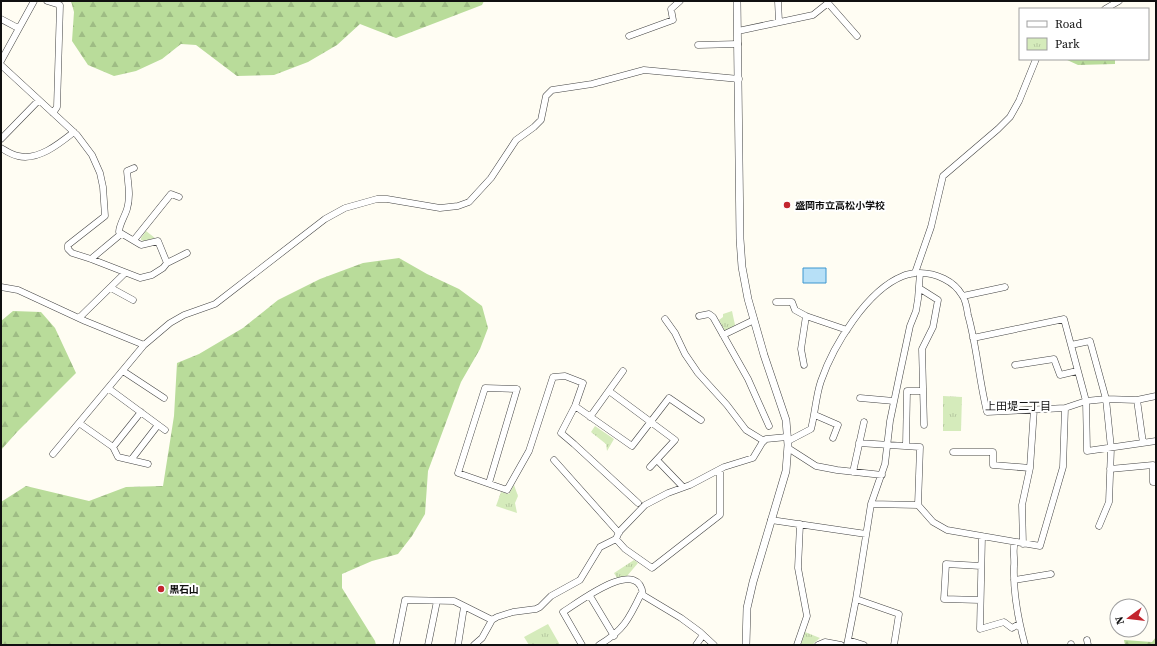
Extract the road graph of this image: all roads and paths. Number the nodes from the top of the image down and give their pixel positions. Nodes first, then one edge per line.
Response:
1 (34, 1) edge
2 (47, 1) edge
3 (680, 1) edge
4 (737, 1) edge
5 (778, 1) edge
6 (1119, 1) edge
7 (1107, 8) edge
8 (1, 19) edge
9 (779, 22) junction
10 (18, 28) junction
11 (738, 31) junction
12 (629, 36) dead end
13 (857, 36) dead end
14 (738, 44) junction
15 (698, 45) dead end
16 (1036, 60) edge
17 (1, 61) edge
18 (1, 65) edge
19 (739, 79) junction
20 (39, 100) junction
21 (53, 113) junction
22 (74, 132) junction
23 (1, 139) edge
24 (1, 148) edge
25 (134, 168) dead end
26 (179, 197) dead end
27 (121, 234) junction
28 (134, 240) junction
29 (187, 254) dead end
30 (91, 259) junction
31 (166, 262) junction
32 (125, 273) junction
33 (1005, 286) dead end
34 (1, 287) edge
35 (111, 288) junction
36 (919, 288) junction
37 (963, 296) junction
38 (133, 300) dead end
39 (776, 302) dead end
40 (699, 316) dead end
41 (806, 316) junction
42 (79, 318) junction
43 (665, 319) dead end
44 (754, 320) junction
45 (847, 330) junction
46 (723, 335) junction
47 (973, 338) junction
48 (144, 345) junction
49 (1071, 345) junction
50 (1015, 364) dead end
51 (804, 365) dead end
52 (122, 371) junction
53 (623, 371) dead end
54 (1077, 371) junction
55 (108, 388) junction
56 (897, 389) junction
57 (609, 391) junction
58 (907, 391) junction
59 (922, 391) junction
60 (1156, 396) edge
61 (164, 398) dead end
62 (860, 398) dead end
63 (1106, 398) junction
64 (1137, 400) junction
65 (894, 401) junction
66 (1086, 401) junction
67 (575, 406) junction
68 (1065, 408) junction
69 (1034, 409) junction
70 (141, 412) junction
71 (815, 415) junction
72 (590, 417) junction
73 (701, 420) dead end
74 (651, 422) junction
75 (864, 422) dead end
76 (79, 423) junction
77 (158, 425) junction
78 (924, 425) dead end
79 (769, 426) dead end
80 (165, 430) dead end
81 (789, 438) junction
82 (833, 438) dead end
83 (764, 441) junction
84 (1156, 441) edge
85 (859, 443) junction
86 (1142, 443) junction
87 (888, 446) junction
88 (906, 446) junction
89 (113, 447) junction
90 (788, 448) junction
91 (1111, 448) junction
92 (953, 452) dead end
93 (53, 454) dead end
94 (131, 460) junction
95 (554, 460) dead end
96 (657, 460) junction
97 (148, 464) dead end
98 (650, 467) dead end
99 (1030, 468) junction
100 (1110, 469) junction
101 (720, 470) junction
102 (853, 472) junction
103 (882, 475) junction
104 (1156, 482) edge
105 (489, 483) junction
106 (683, 487) junction
107 (638, 503) dead end
108 (871, 504) junction
109 (918, 505) junction
110 (771, 520) junction
111 (800, 524) junction
112 (1099, 526) dead end
113 (866, 534) junction
114 (617, 536) junction
115 (982, 536) junction
116 (1015, 542) junction
117 (1023, 544) junction
118 (981, 566) junction
119 (1051, 574) dead end
120 (1014, 580) junction
121 (643, 595) junction
122 (590, 596) junction
123 (856, 599) junction
124 (980, 600) junction
125 (437, 601) junction
126 (464, 607) junction
127 (492, 620) junction
128 (1019, 624) junction
129 (703, 635) junction
130 (483, 636) junction
131 (614, 636) junction
132 (848, 642) edge
133 (396, 645) edge
134 (428, 645) edge
135 (458, 645) edge
136 (474, 645) edge
137 (486, 645) edge
138 (582, 645) edge
139 (599, 645) edge
140 (698, 645) edge
141 (714, 645) edge
142 (746, 645) edge
143 (797, 645) edge
144 (818, 645) edge
145 (841, 645) edge
146 (864, 645) edge
147 (894, 645) edge
148 (1025, 645) edge

1 - 10 street
2 - 21 street
3 - 12 street
4 - 11 street
5 - 9 street
6 - 7 street
8 - 10 street
9 - 11 street
9 - 13 street
10 - 17 street
11 - 14 street
14 - 15 street
14 - 19 street
16 - 45 street
18 - 20 street
19 - 44 street
19 - 48 street
20 - 21 street
20 - 23 street
21 - 22 street
22 - 24 street
22 - 30 street
25 - 27 street
26 - 28 street
27 - 28 street
27 - 30 street
28 - 31 street
29 - 31 street
30 - 32 street
31 - 32 street
32 - 35 street
33 - 37 street
34 - 42 street
35 - 38 street
35 - 42 street
36 - 37 street
36 - 56 street
36 - 59 street
37 - 47 street
39 - 41 street
40 - 46 street
41 - 45 street
41 - 51 street
42 - 48 street
43 - 83 street
44 - 46 street
44 - 81 street
45 - 71 street
46 - 79 street
47 - 49 street
47 - 69 street
48 - 52 street
49 - 54 street
49 - 63 street
50 - 54 street
52 - 55 street
52 - 61 street
53 - 57 street
54 - 66 street
55 - 70 street
55 - 76 street
56 - 58 street
56 - 65 street
57 - 72 street
57 - 74 street
58 - 59 street
58 - 88 street
59 - 78 street
60 - 64 street
62 - 65 street
63 - 64 street
63 - 66 street
63 - 91 street
64 - 86 street
65 - 87 street
66 - 68 street
66 - 91 street
67 - 72 street
67 - 105 street
67 - 107 street
68 - 69 street
68 - 117 street
69 - 99 street
70 - 77 street
70 - 89 street
71 - 81 street
71 - 82 street
72 - 74 street
73 - 74 street
74 - 96 street
75 - 85 street
76 - 89 street
76 - 93 street
77 - 80 street
77 - 94 street
81 - 83 street
81 - 90 street
83 - 101 street
84 - 86 street
85 - 87 street
85 - 102 street
86 - 91 street
87 - 88 street
87 - 103 street
88 - 109 street
89 - 94 street
90 - 102 street
90 - 110 street
91 - 100 street
92 - 99 street
94 - 97 street
95 - 114 street
96 - 98 street
96 - 106 street
99 - 117 street
100 - 104 street
100 - 112 street
101 - 106 street
101 - 114 street
102 - 103 street
103 - 108 street
105 - 105 street
106 - 114 street
108 - 109 street
108 - 113 street
109 - 115 street
110 - 111 street
110 - 142 street
111 - 113 street
111 - 143 street
113 - 123 street
114 - 127 street
115 - 116 street
115 - 118 street
116 - 117 street
116 - 120 street
118 - 124 street
118 - 124 street
119 - 120 street
120 - 128 street
121 - 122 street
121 - 129 street
121 - 131 street
122 - 131 street
122 - 138 street
123 - 132 street
123 - 147 street
124 - 128 street
125 - 126 street
125 - 133 street
125 - 134 street
126 - 127 street
126 - 135 street
127 - 130 street
128 - 148 street
129 - 140 street
129 - 141 street
130 - 136 street
130 - 137 street
131 - 139 street
132 - 146 street
144 - 145 street

